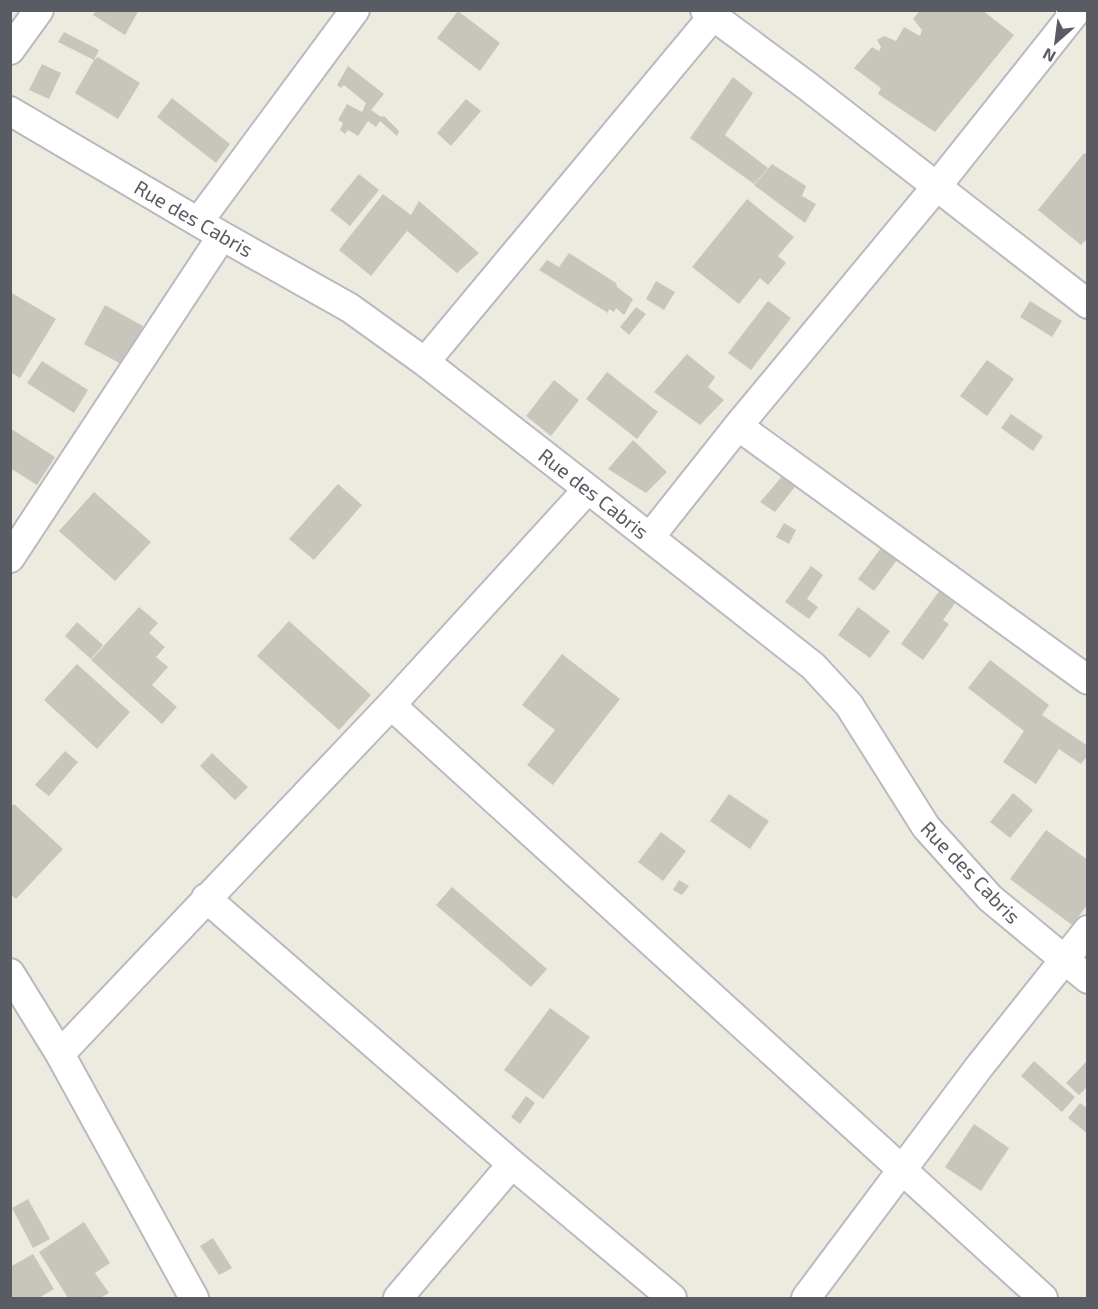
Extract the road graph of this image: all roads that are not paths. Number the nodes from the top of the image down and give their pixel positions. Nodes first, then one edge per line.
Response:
1 (39, 10) edge
2 (355, 10) edge
3 (1077, 10) edge
4 (709, 13) edge
5 (10, 50) edge
6 (10, 111) edge
7 (937, 186) junction
8 (211, 228) junction
9 (1088, 304) edge
10 (425, 362) junction
11 (738, 426) junction
12 (588, 489) junction
13 (650, 537) junction
14 (10, 558) edge
15 (1088, 680) edge
16 (391, 705) junction
17 (206, 898) junction
18 (1088, 930) edge
19 (1062, 960) junction
20 (10, 973) edge
21 (1088, 979) edge
22 (60, 1054) junction
23 (512, 1164) junction
24 (903, 1171) junction
25 (194, 1299) edge
26 (398, 1299) edge
27 (672, 1299) edge
28 (806, 1299) edge
29 (1043, 1299) edge

1 - 5 street
2 - 8 street
3 - 7 street
4 - 7 street
4 - 10 street
6 - 8 street, Rue des Cabris
7 - 9 street
7 - 11 street
8 - 10 street, Rue des Cabris
8 - 14 street
10 - 12 street, Rue des Cabris
11 - 13 street
11 - 15 street
12 - 13 street, Rue des Cabris
12 - 16 street
13 - 19 street, Rue des Cabris
16 - 17 street
16 - 24 street
17 - 22 street
17 - 23 street
18 - 19 street
19 - 21 street, Rue des Cabris
19 - 24 street
20 - 22 street
22 - 25 street
23 - 26 street
23 - 27 street
24 - 28 street
24 - 29 street

